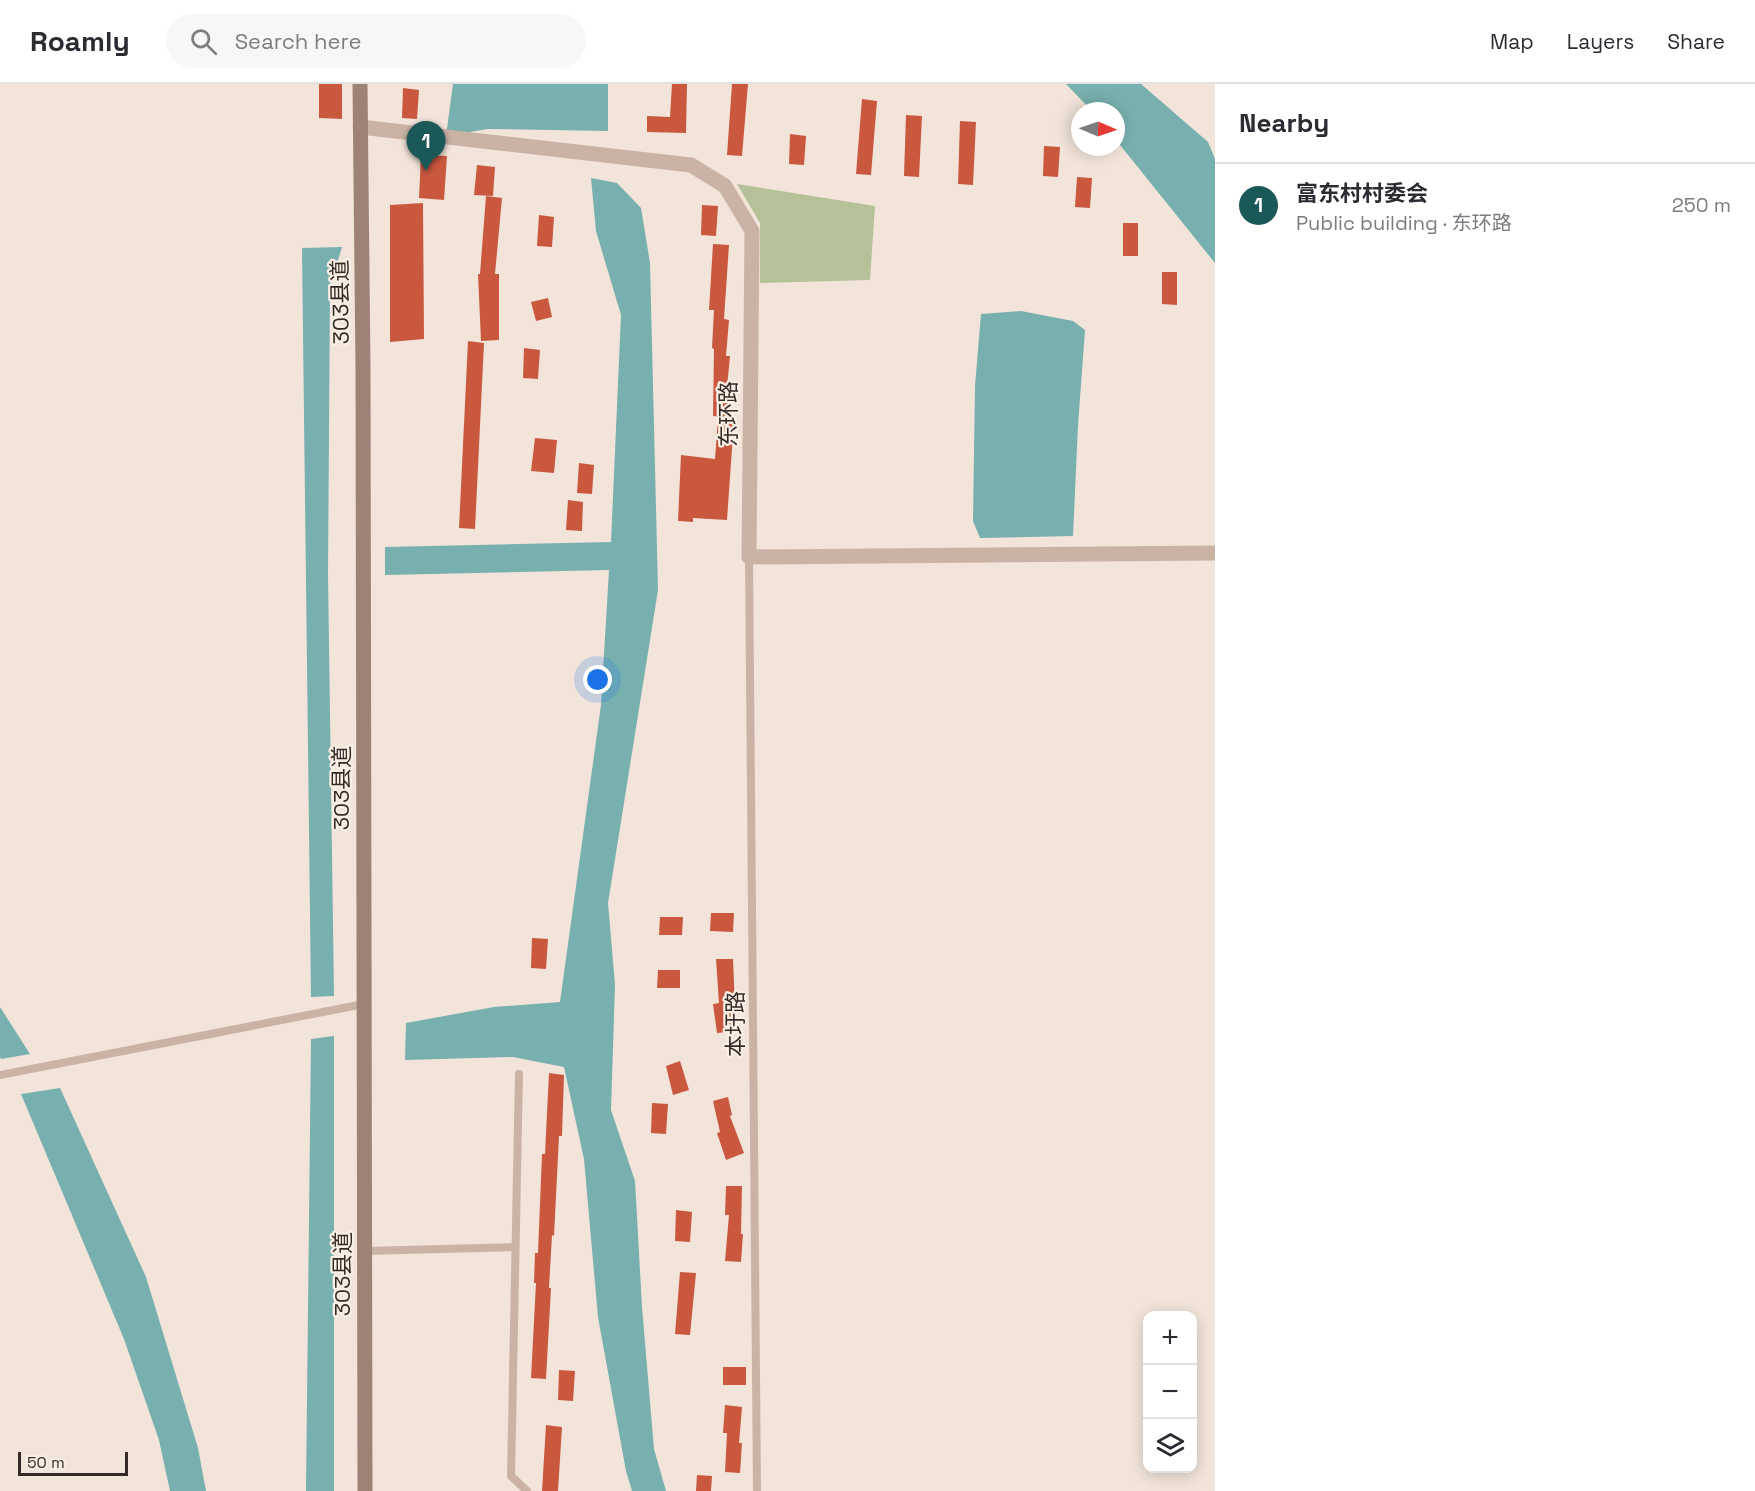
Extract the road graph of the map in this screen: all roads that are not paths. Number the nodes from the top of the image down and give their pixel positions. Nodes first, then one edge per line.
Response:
1 (360, 84) edge
2 (360, 127) junction
3 (1215, 553) edge
4 (750, 556) junction
5 (364, 1004) junction
6 (519, 1074) dead end
7 (0, 1076) edge
8 (515, 1247) junction
9 (364, 1251) junction
10 (364, 1491) edge
11 (527, 1491) edge
12 (757, 1491) edge

1 - 2 main road, 303县道
2 - 4 street, 东环路
2 - 5 main road, 303县道
3 - 4 street
4 - 12 lane, 本圩路
5 - 7 lane
5 - 9 main road, 303县道
6 - 8 lane
8 - 9 lane
8 - 11 lane
9 - 10 main road, 303县道

